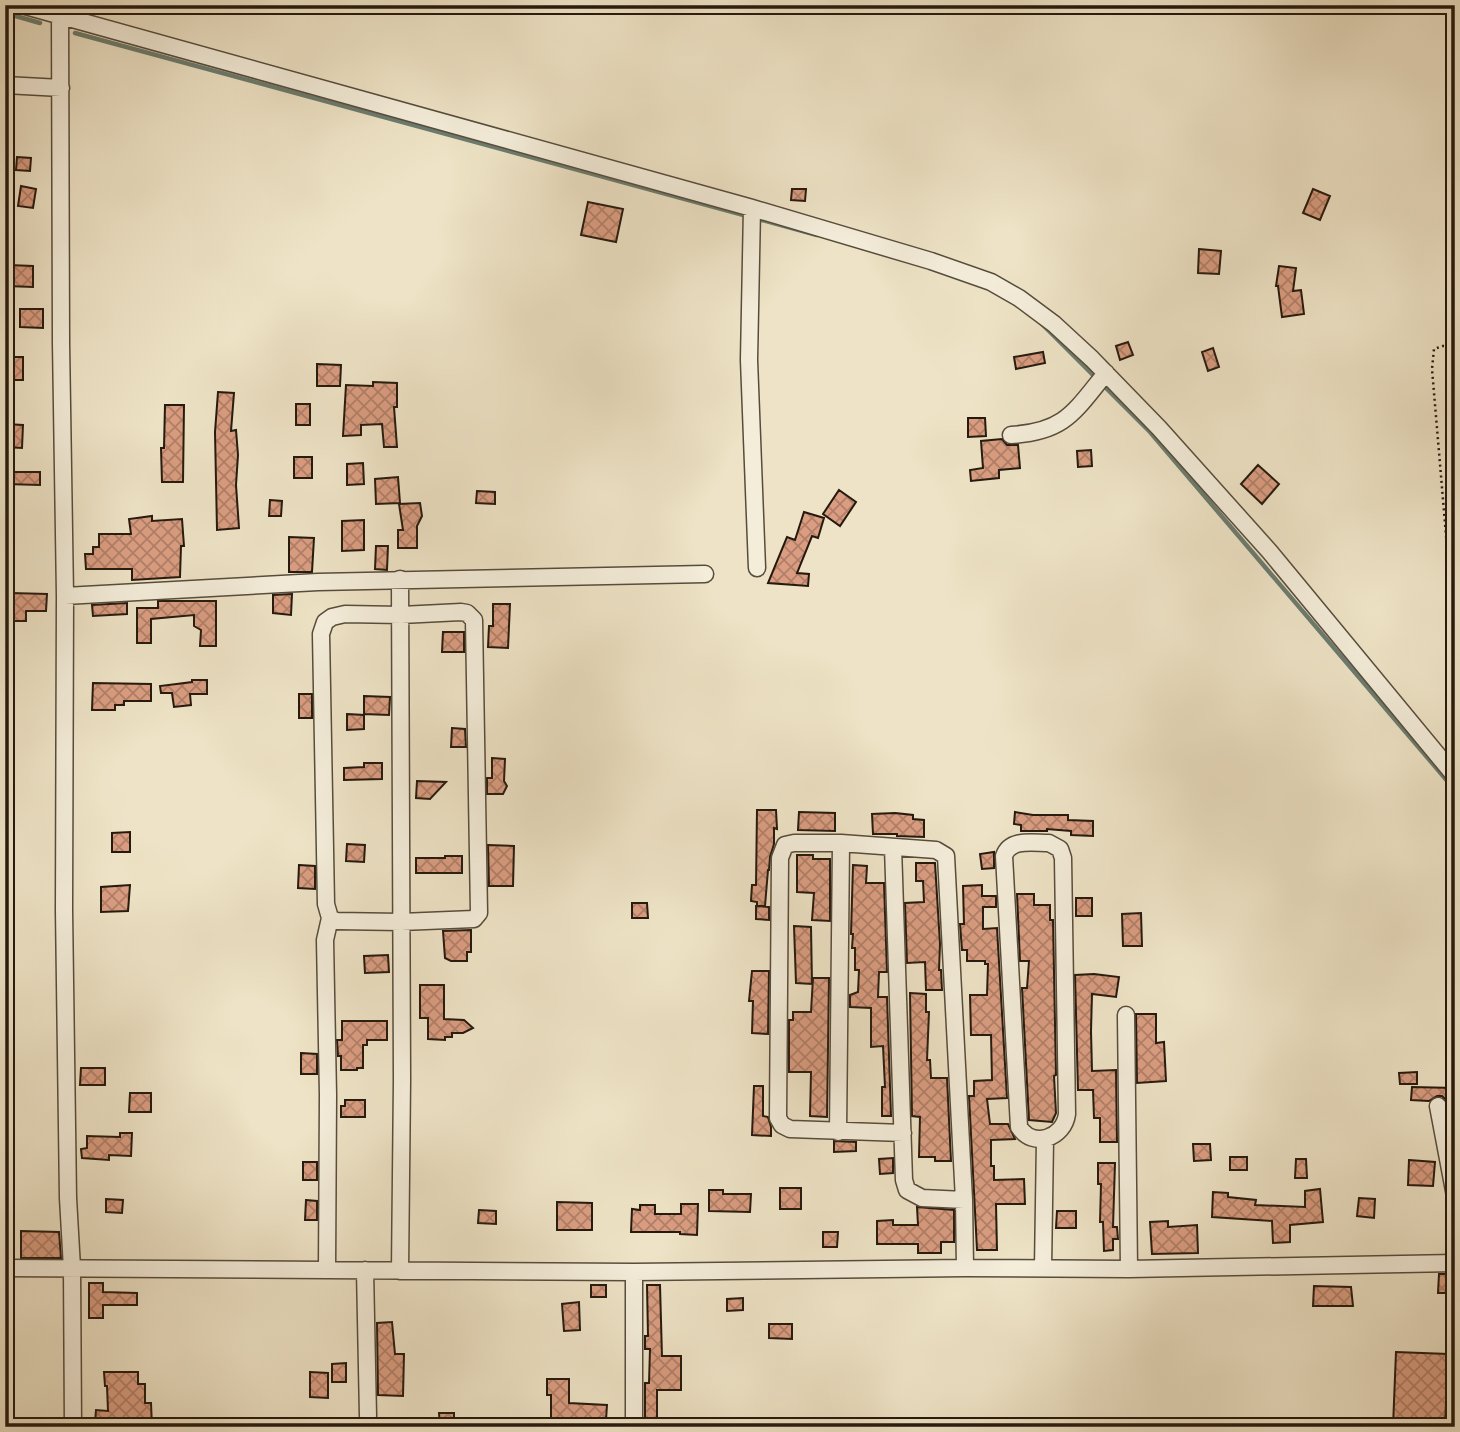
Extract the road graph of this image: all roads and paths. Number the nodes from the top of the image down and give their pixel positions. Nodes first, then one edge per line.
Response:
1 (22, 5) edge
2 (60, 11) edge
3 (5, 85) edge
4 (61, 88) junction
5 (751, 208) junction
6 (1455, 347) edge
7 (1107, 373) junction
8 (1011, 435) dead end
9 (757, 568) dead end
10 (705, 574) dead end
11 (400, 579) junction
12 (65, 596) junction
13 (401, 615) junction
14 (1455, 642) edge
15 (1455, 776) edge
16 (841, 843) junction
17 (893, 847) junction
18 (330, 918) junction
19 (401, 922) junction
20 (1126, 1015) dead end
21 (1438, 1106) dead end
22 (838, 1132) junction
23 (903, 1133) junction
24 (1045, 1139) junction
25 (1455, 1196) edge
26 (964, 1200) junction
27 (1455, 1263) edge
28 (5, 1268) edge
29 (72, 1268) junction
30 (965, 1268) junction
31 (1043, 1268) junction
32 (1129, 1269) junction
33 (327, 1270) junction
34 (365, 1270) junction
35 (400, 1271) junction
36 (634, 1272) junction
37 (368, 1416) dead end
38 (73, 1427) edge
39 (634, 1427) edge

1 - 2 street
2 - 4 street
2 - 5 street
3 - 4 street
4 - 12 street
5 - 7 street
5 - 9 street
6 - 14 path
7 - 8 street
7 - 15 street
10 - 11 street
11 - 12 street
11 - 13 street
12 - 29 street
13 - 18 street
13 - 19 street
13 - 19 street
16 - 17 street
16 - 22 street
16 - 22 street
17 - 23 street
17 - 26 street
18 - 19 street
18 - 33 street
19 - 35 street
20 - 32 street
21 - 25 street
22 - 23 street
23 - 26 street
24 - 24 street
24 - 31 street
26 - 30 street
27 - 32 street
28 - 29 street
29 - 33 street
29 - 38 street
30 - 31 street
30 - 36 street
31 - 32 street
33 - 34 street
34 - 35 street
34 - 37 street
35 - 36 street
36 - 39 street

